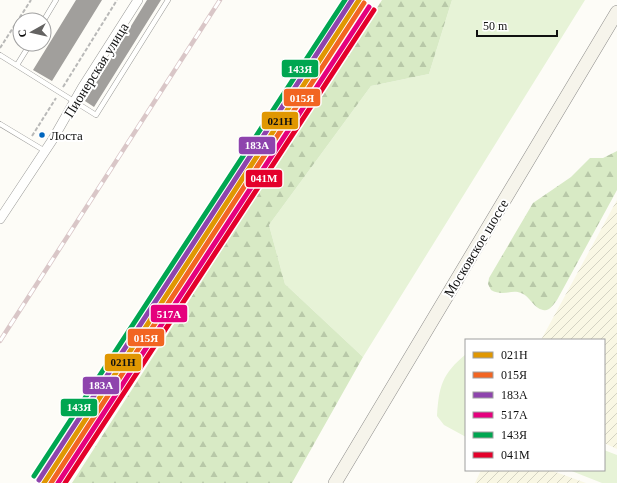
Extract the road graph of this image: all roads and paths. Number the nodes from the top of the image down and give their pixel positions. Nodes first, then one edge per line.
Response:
1 (31, 0) edge
2 (56, 0) edge
3 (117, 0) edge
4 (138, 0) edge
5 (168, 0) edge
6 (49, 12) edge
7 (617, 12) edge
8 (0, 48) edge
9 (25, 52) edge
10 (0, 55) edge
11 (17, 65) junction
12 (60, 92) junction
13 (75, 102) junction
14 (0, 124) edge
15 (29, 141) junction
16 (45, 151) junction
17 (0, 219) edge
18 (335, 483) edge

1 - 8 path
2 - 6 lane
3 - 12 path
4 - 13 street, Пионерская улица
5 - 13 lane
7 - 18 main road, Московское шоссе
9 - 11 lane
10 - 11 lane
11 - 12 lane
12 - 13 lane
12 - 15 path
13 - 16 street, Пионерская улица
14 - 15 lane
15 - 16 lane
16 - 17 street, Пионерская улица

